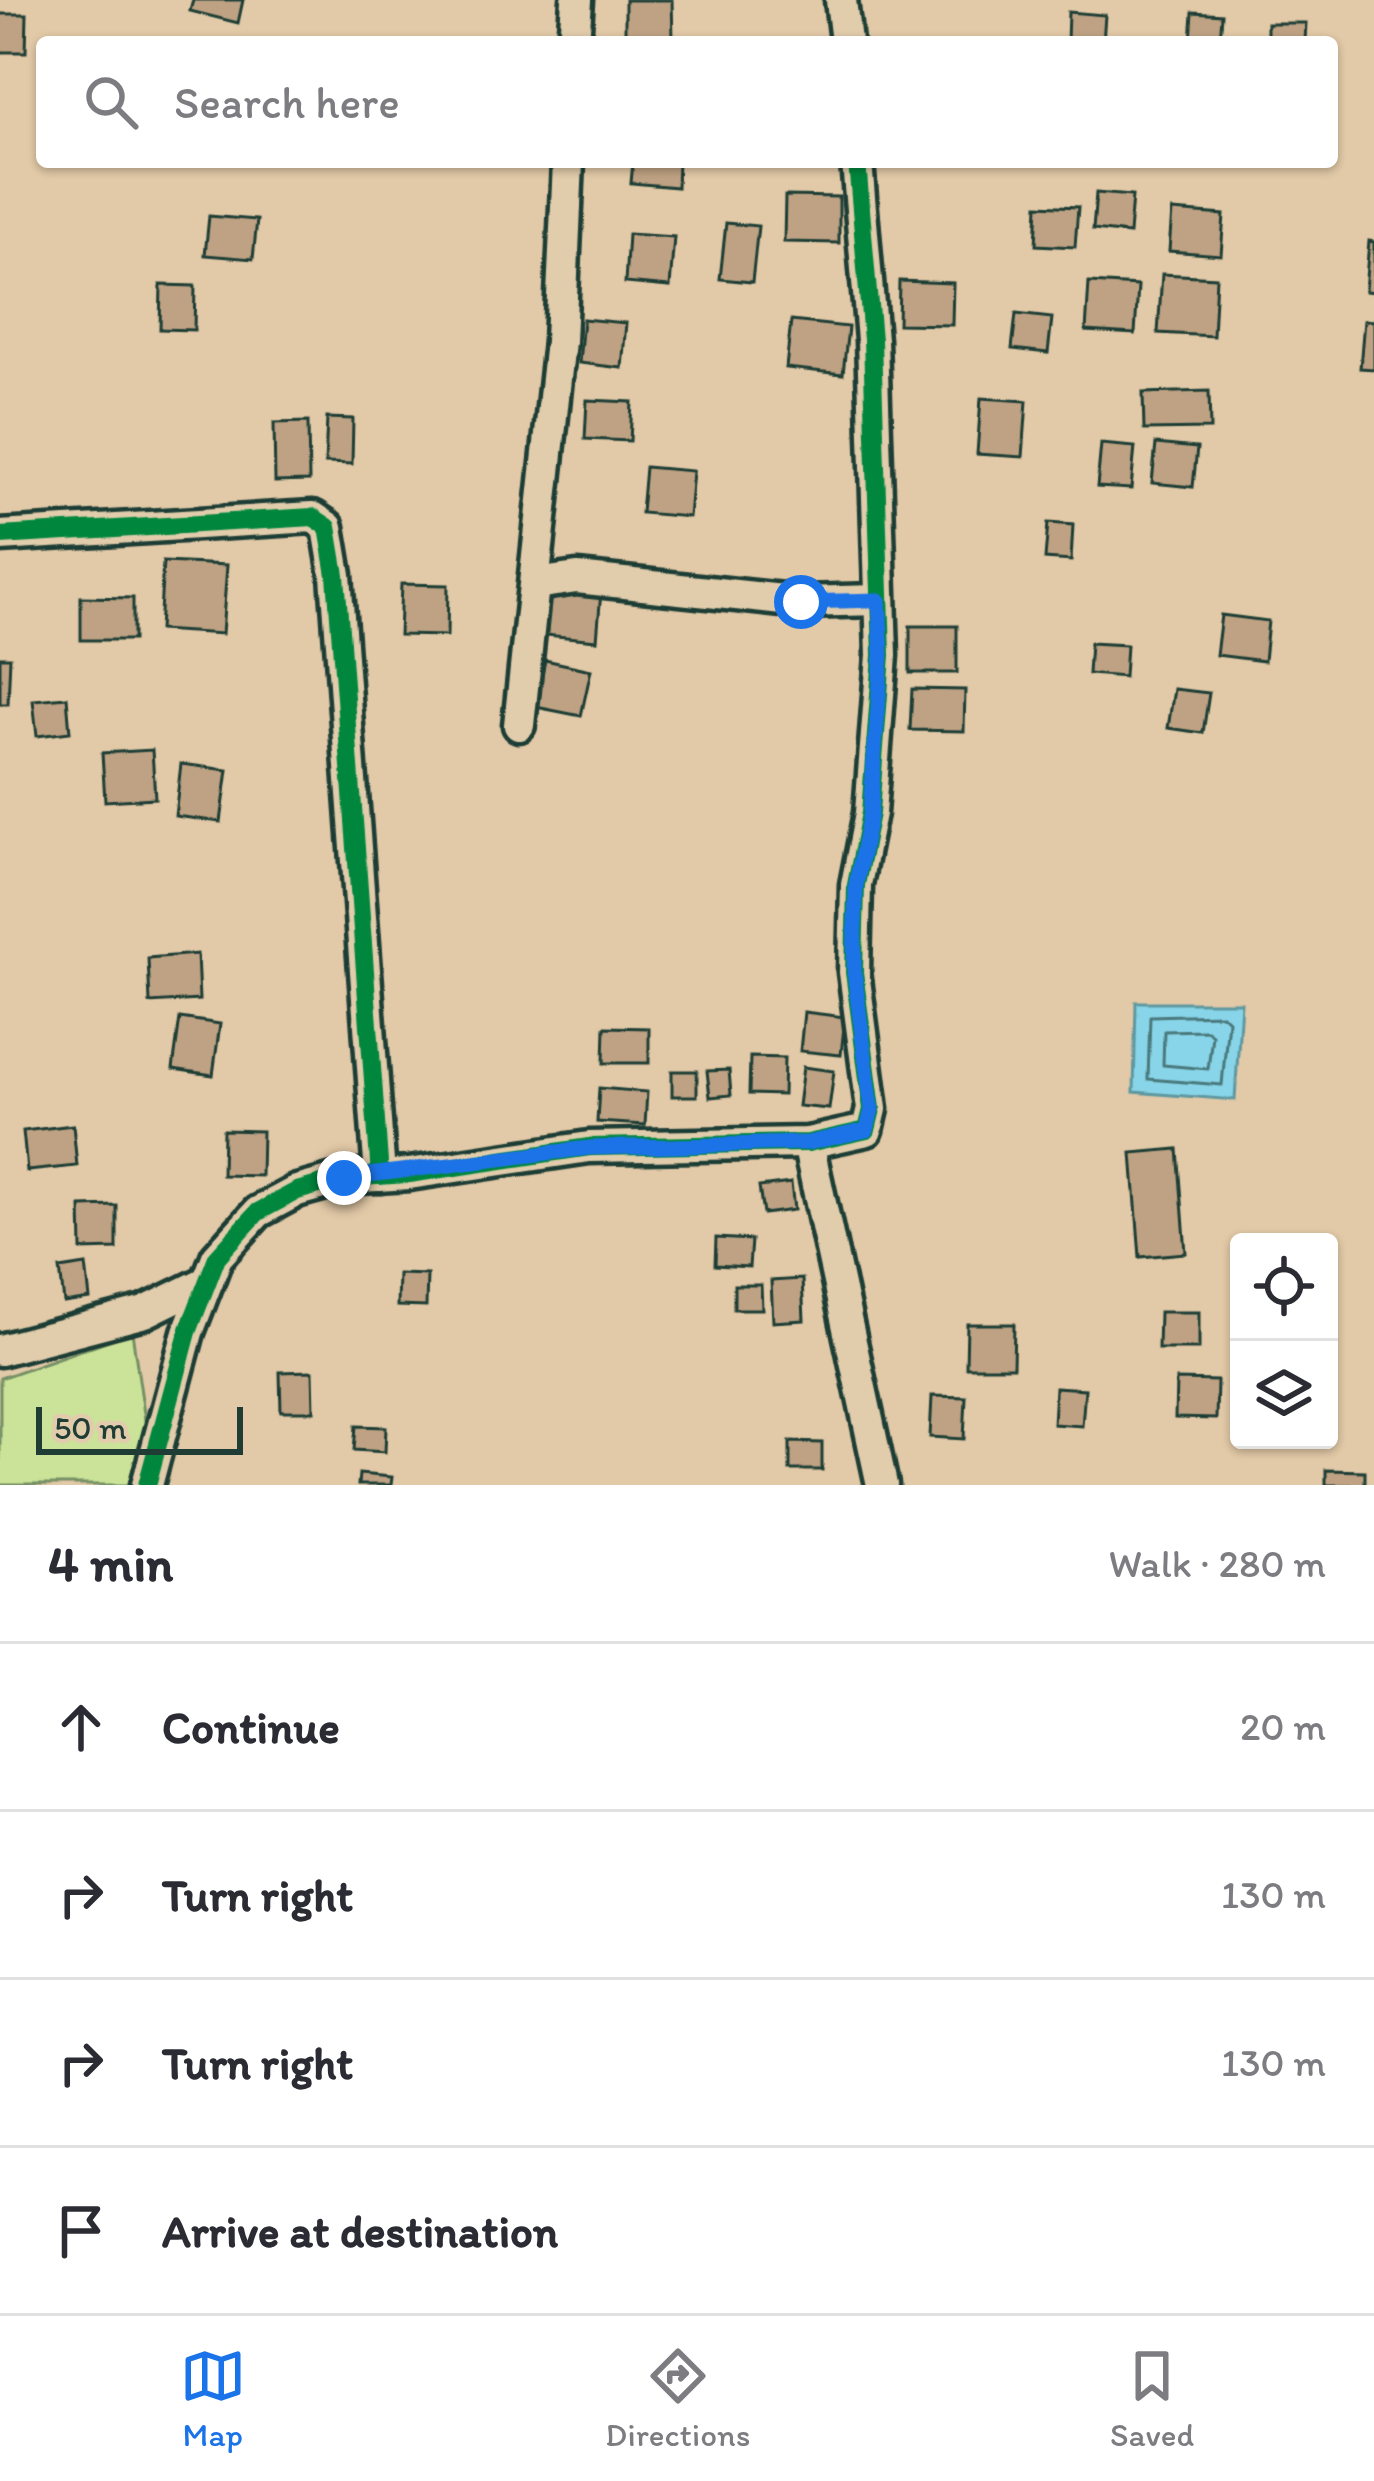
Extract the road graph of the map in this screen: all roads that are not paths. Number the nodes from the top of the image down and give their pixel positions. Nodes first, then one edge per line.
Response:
1 (577, 0) edge
2 (842, 0) edge
3 (574, 36) edge
4 (845, 36) edge
5 (568, 168) edge
6 (858, 168) edge
7 (0, 536) edge
8 (536, 584) junction
9 (879, 600) junction
10 (519, 724) dead end
11 (808, 1143) junction
12 (380, 1176) junction
13 (208, 1281) junction
14 (0, 1350) edge
15 (147, 1485) edge
16 (882, 1485) edge

1 - 3 street
2 - 4 street
5 - 8 street
6 - 9 street
7 - 12 street
8 - 9 street
8 - 10 street
9 - 11 street
11 - 12 street
11 - 16 street
12 - 13 street
13 - 14 street
13 - 15 street

